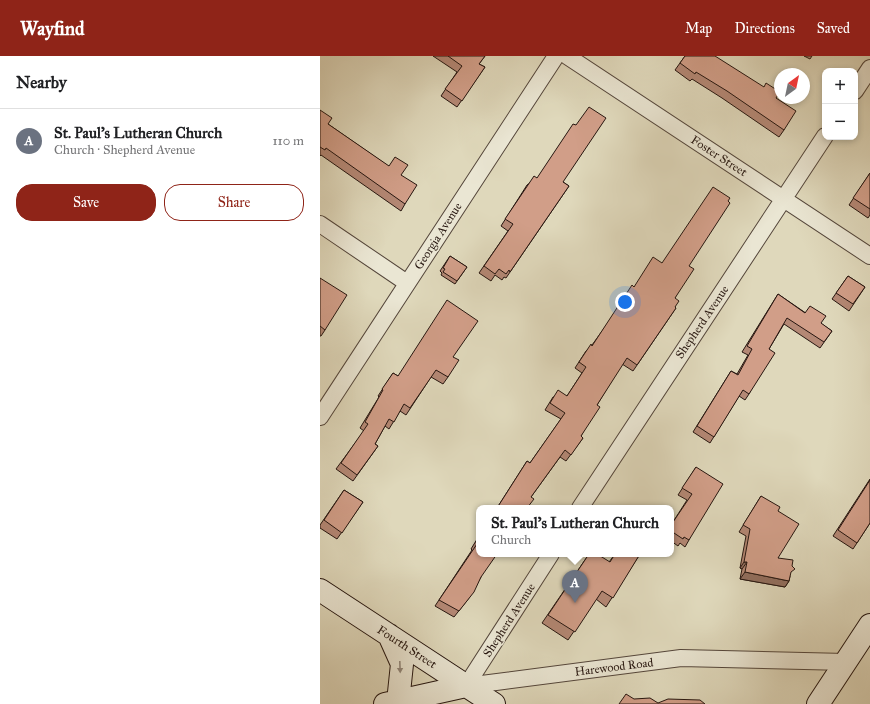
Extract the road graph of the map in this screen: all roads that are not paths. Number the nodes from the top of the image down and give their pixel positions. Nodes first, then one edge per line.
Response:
1 (556, 56) edge
2 (567, 56) edge
3 (870, 68) edge
4 (858, 86) edge
5 (822, 140) edge
6 (783, 199) junction
7 (320, 224) edge
8 (870, 256) edge
9 (407, 283) junction
10 (320, 417) edge
11 (582, 505) edge
12 (549, 557) edge
13 (320, 590) edge
14 (870, 625) edge
15 (389, 634) junction
16 (846, 662) junction
17 (466, 686) junction
18 (391, 703) edge
19 (494, 704) edge
20 (818, 704) edge

1 - 9 street, Georgia Avenue
2 - 6 street, Foster Street
3 - 4 street
5 - 6 street, Shepherd Avenue
6 - 8 street, Foster Street
6 - 11 street, Shepherd Avenue
7 - 9 street
9 - 10 street, Georgia Avenue
12 - 17 street, Shepherd Avenue
13 - 15 street, Fourth Street
14 - 16 street
15 - 17 street, Fourth Street
15 -> 18 street
16 - 17 street, Harewood Road
16 - 20 street
17 - 18 street, Harewood Road
17 - 19 street, Fourth Street

